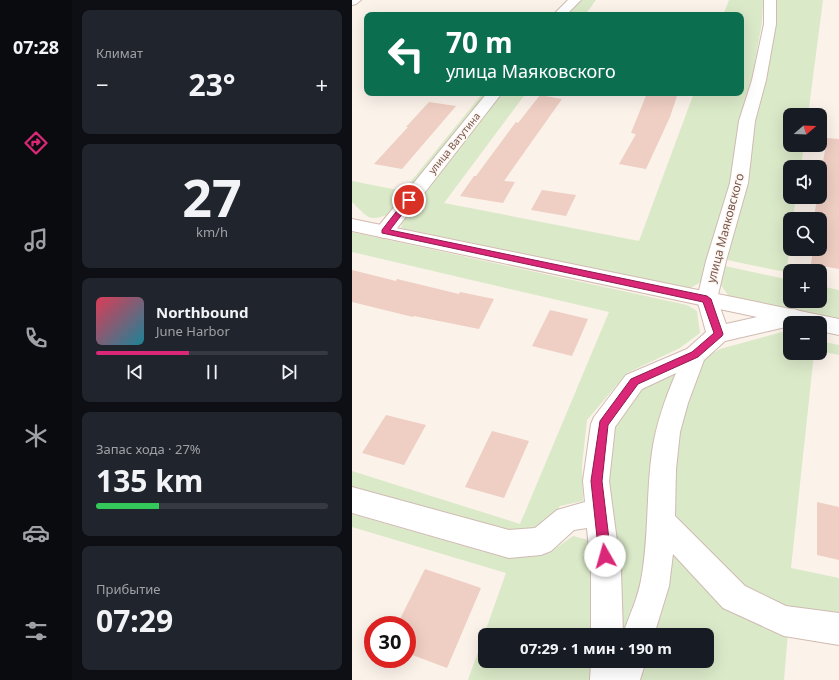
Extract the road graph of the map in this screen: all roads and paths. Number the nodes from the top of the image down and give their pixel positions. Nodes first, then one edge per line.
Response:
1 (355, 0) edge
2 (574, 0) edge
3 (770, 0) edge
4 (352, 2) edge
5 (562, 12) edge
6 (493, 96) edge
7 (352, 224) edge
8 (384, 232) junction
9 (707, 299) junction
10 (785, 316) edge
11 (783, 320) edge
12 (827, 324) edge
13 (839, 327) edge
14 (718, 334) junction
15 (695, 355) junction
16 (352, 500) edge
17 (600, 512) junction
18 (662, 522) junction
19 (607, 628) edge
20 (640, 628) edge
21 (839, 629) edge
22 (607, 668) edge
23 (628, 668) edge
24 (606, 680) edge
25 (624, 680) edge

1 - 4 street
2 - 5 street
3 - 9 street, улица Маяковского
6 - 8 street, улица Ватутина
7 - 8 street
8 - 9 street
9 - 10 street
9 - 14 street, улица Маяковского
11 - 14 street
12 - 13 street
14 - 15 street
15 - 17 street
15 - 18 street
16 - 17 street
17 - 19 street
18 - 20 street
18 - 21 street
22 - 24 street
23 - 25 street

